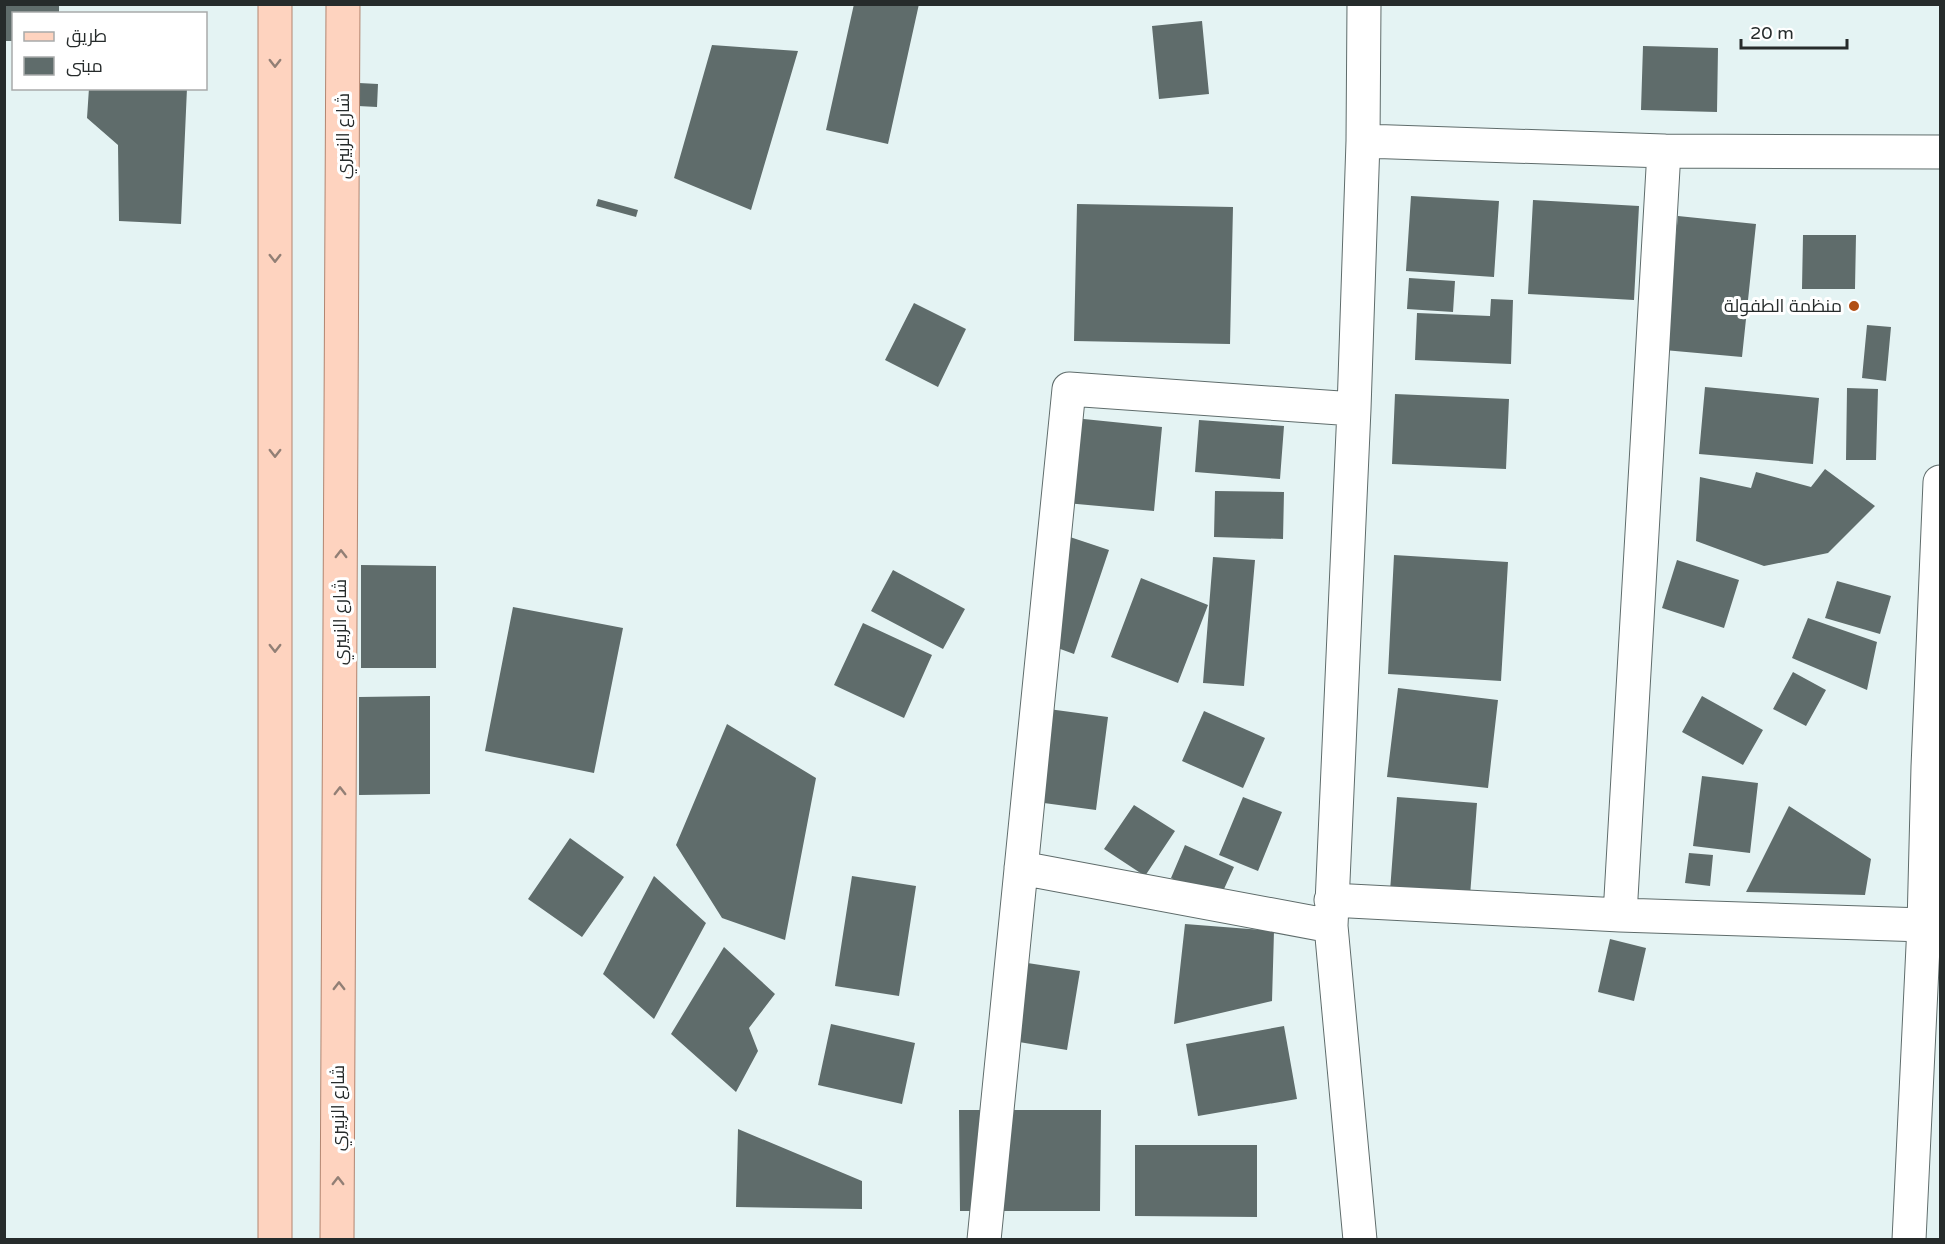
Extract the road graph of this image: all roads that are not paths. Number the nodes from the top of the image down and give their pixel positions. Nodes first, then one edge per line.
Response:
1 (275, 4) edge
2 (344, 4) edge
3 (1364, 4) edge
4 (1363, 141) junction
5 (1664, 151) junction
6 (1941, 152) edge
7 (1354, 409) junction
8 (1941, 482) edge
9 (1934, 767) edge
10 (1021, 868) junction
11 (1331, 913) junction
12 (1620, 915) junction
13 (1924, 925) junction
14 (1928, 1084) edge
15 (275, 1239) edge
16 (337, 1239) edge
17 (984, 1239) edge
18 (1360, 1239) edge
19 (1909, 1239) edge

1 -> 15 main road
16 -> 2 main road, شارع الزبيري
3 - 4 street
4 - 5 street
4 - 7 street
5 - 6 street
5 - 12 street
7 - 10 street
7 - 11 street
8 - 9 street
9 - 13 street
10 - 11 street
10 - 17 street
11 - 12 street
11 - 18 street
12 - 13 street
13 - 14 street
14 - 19 street

